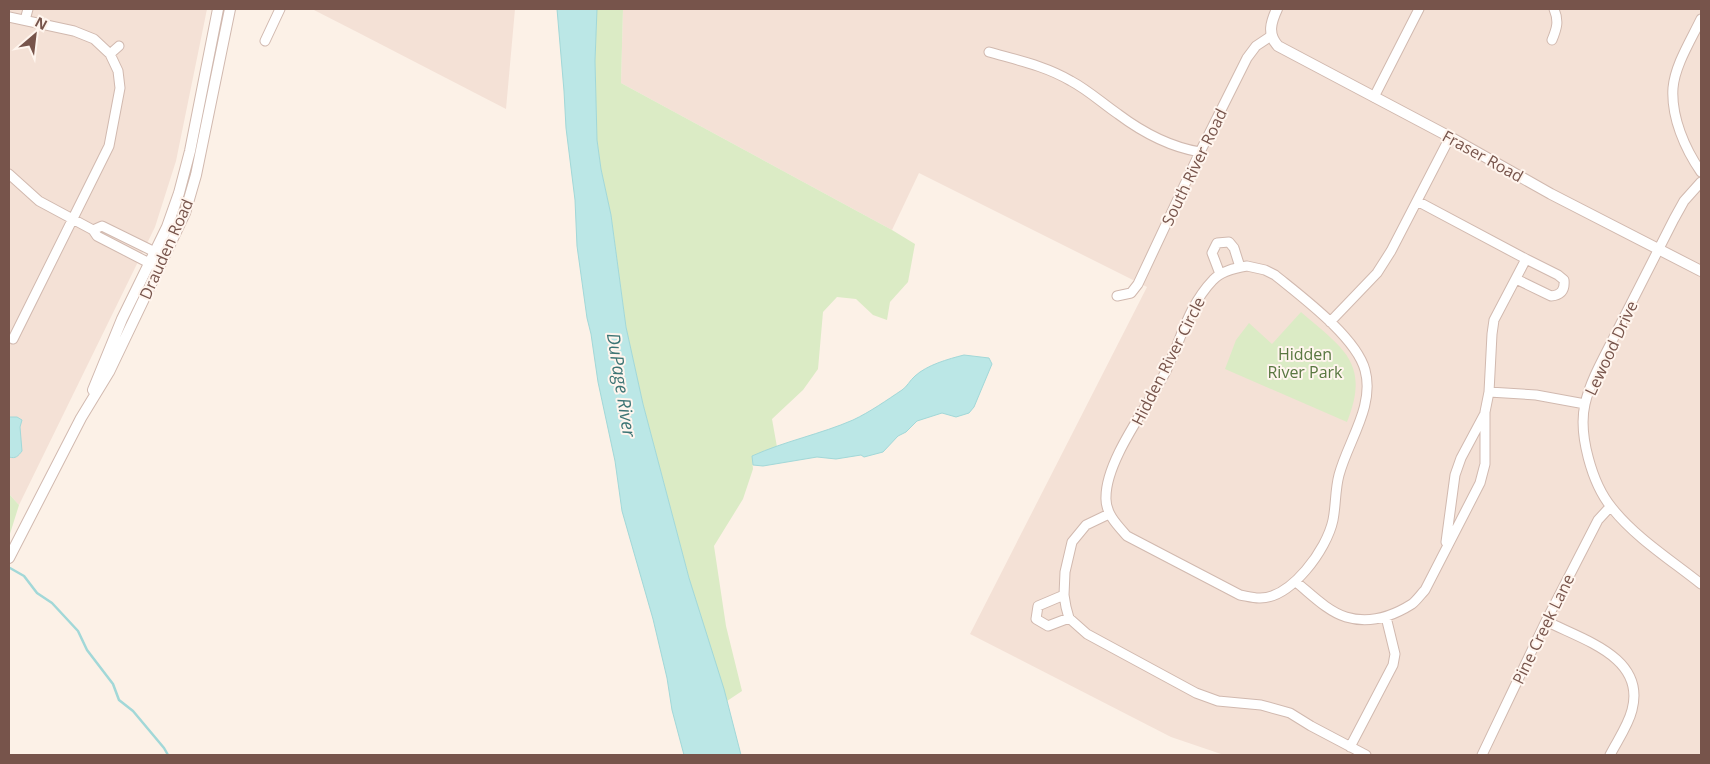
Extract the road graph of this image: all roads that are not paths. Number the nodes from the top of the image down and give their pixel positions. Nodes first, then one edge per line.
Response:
1 (28, 9) edge
2 (218, 9) edge
3 (230, 9) edge
4 (280, 9) edge
5 (1277, 9) edge
6 (1419, 9) edge
7 (1554, 9) edge
8 (9, 17) edge
9 (1701, 19) edge
10 (25, 20) junction
11 (1271, 36) junction
12 (1552, 40) dead end
13 (265, 41) dead end
14 (120, 46) dead end
15 (989, 52) dead end
16 (110, 54) junction
17 (1374, 96) junction
18 (1450, 137) junction
19 (1200, 152) junction
20 (1701, 172) edge
21 (9, 174) edge
22 (1701, 182) edge
23 (1417, 202) junction
24 (72, 218) junction
25 (93, 230) junction
26 (1659, 249) junction
27 (155, 252) junction
28 (165, 257) junction
29 (1526, 259) junction
30 (149, 263) junction
31 (1240, 267) junction
32 (160, 268) junction
33 (1701, 271) edge
34 (1220, 274) junction
35 (1516, 279) junction
36 (1117, 296) dead end
37 (1330, 322) junction
38 (12, 339) dead end
39 (1489, 392) junction
40 (1585, 404) junction
41 (1485, 412) junction
42 (81, 418) junction
43 (1610, 507) junction
44 (1109, 514) junction
45 (1446, 548) junction
46 (9, 558) edge
47 (1296, 582) junction
48 (1701, 584) edge
49 (1064, 595) junction
50 (1386, 617) junction
51 (1070, 618) junction
52 (1546, 621) junction
53 (1350, 747) junction
54 (1366, 755) edge
55 (1482, 755) edge
56 (1610, 755) edge

1 - 10 street
2 - 27 street, Drauden Road
3 - 28 street, Drauden Road
4 - 13 street
5 - 11 street
6 - 17 street
7 - 12 street
8 - 10 street
9 - 20 street
10 - 16 street
11 - 17 street, Fraser Road
11 - 19 street, South River Road
14 - 16 street
15 - 19 street
16 - 24 street
17 - 18 street, Fraser Road
18 - 23 street
18 - 26 street, Fraser Road
19 - 36 street, South River Road
21 - 24 street
22 - 26 street, Lewood Drive
23 - 29 street
23 - 37 street
24 - 25 street
24 - 38 street
25 - 27 street
25 - 30 street
26 - 33 street, Fraser Road
26 - 40 street, Lewood Drive
27 - 28 street
27 - 30 street, Drauden Road
28 - 32 street, Drauden Road
29 - 35 street
29 - 35 street
30 - 32 street
30 - 42 street, Drauden Road
31 - 34 street, Hidden River Circle
31 - 34 street
31 - 37 street, Hidden River Circle
32 - 42 street, Drauden Road
34 - 44 street, Hidden River Circle
35 - 39 street
37 - 47 street, Hidden River Circle
39 - 40 street
39 - 41 street
40 - 43 street, Lewood Drive
41 - 45 street
41 - 45 street
42 - 46 street, Drauden Road
43 - 48 street, Lewood Drive
43 - 52 street, Pine Creek Lane
44 - 47 street, Hidden River Circle
44 - 49 street
45 - 50 street
47 - 50 street
49 - 51 street
49 - 51 street
50 - 53 street
51 - 53 street
52 - 55 street, Pine Creek Lane
52 - 56 street
53 - 54 street

